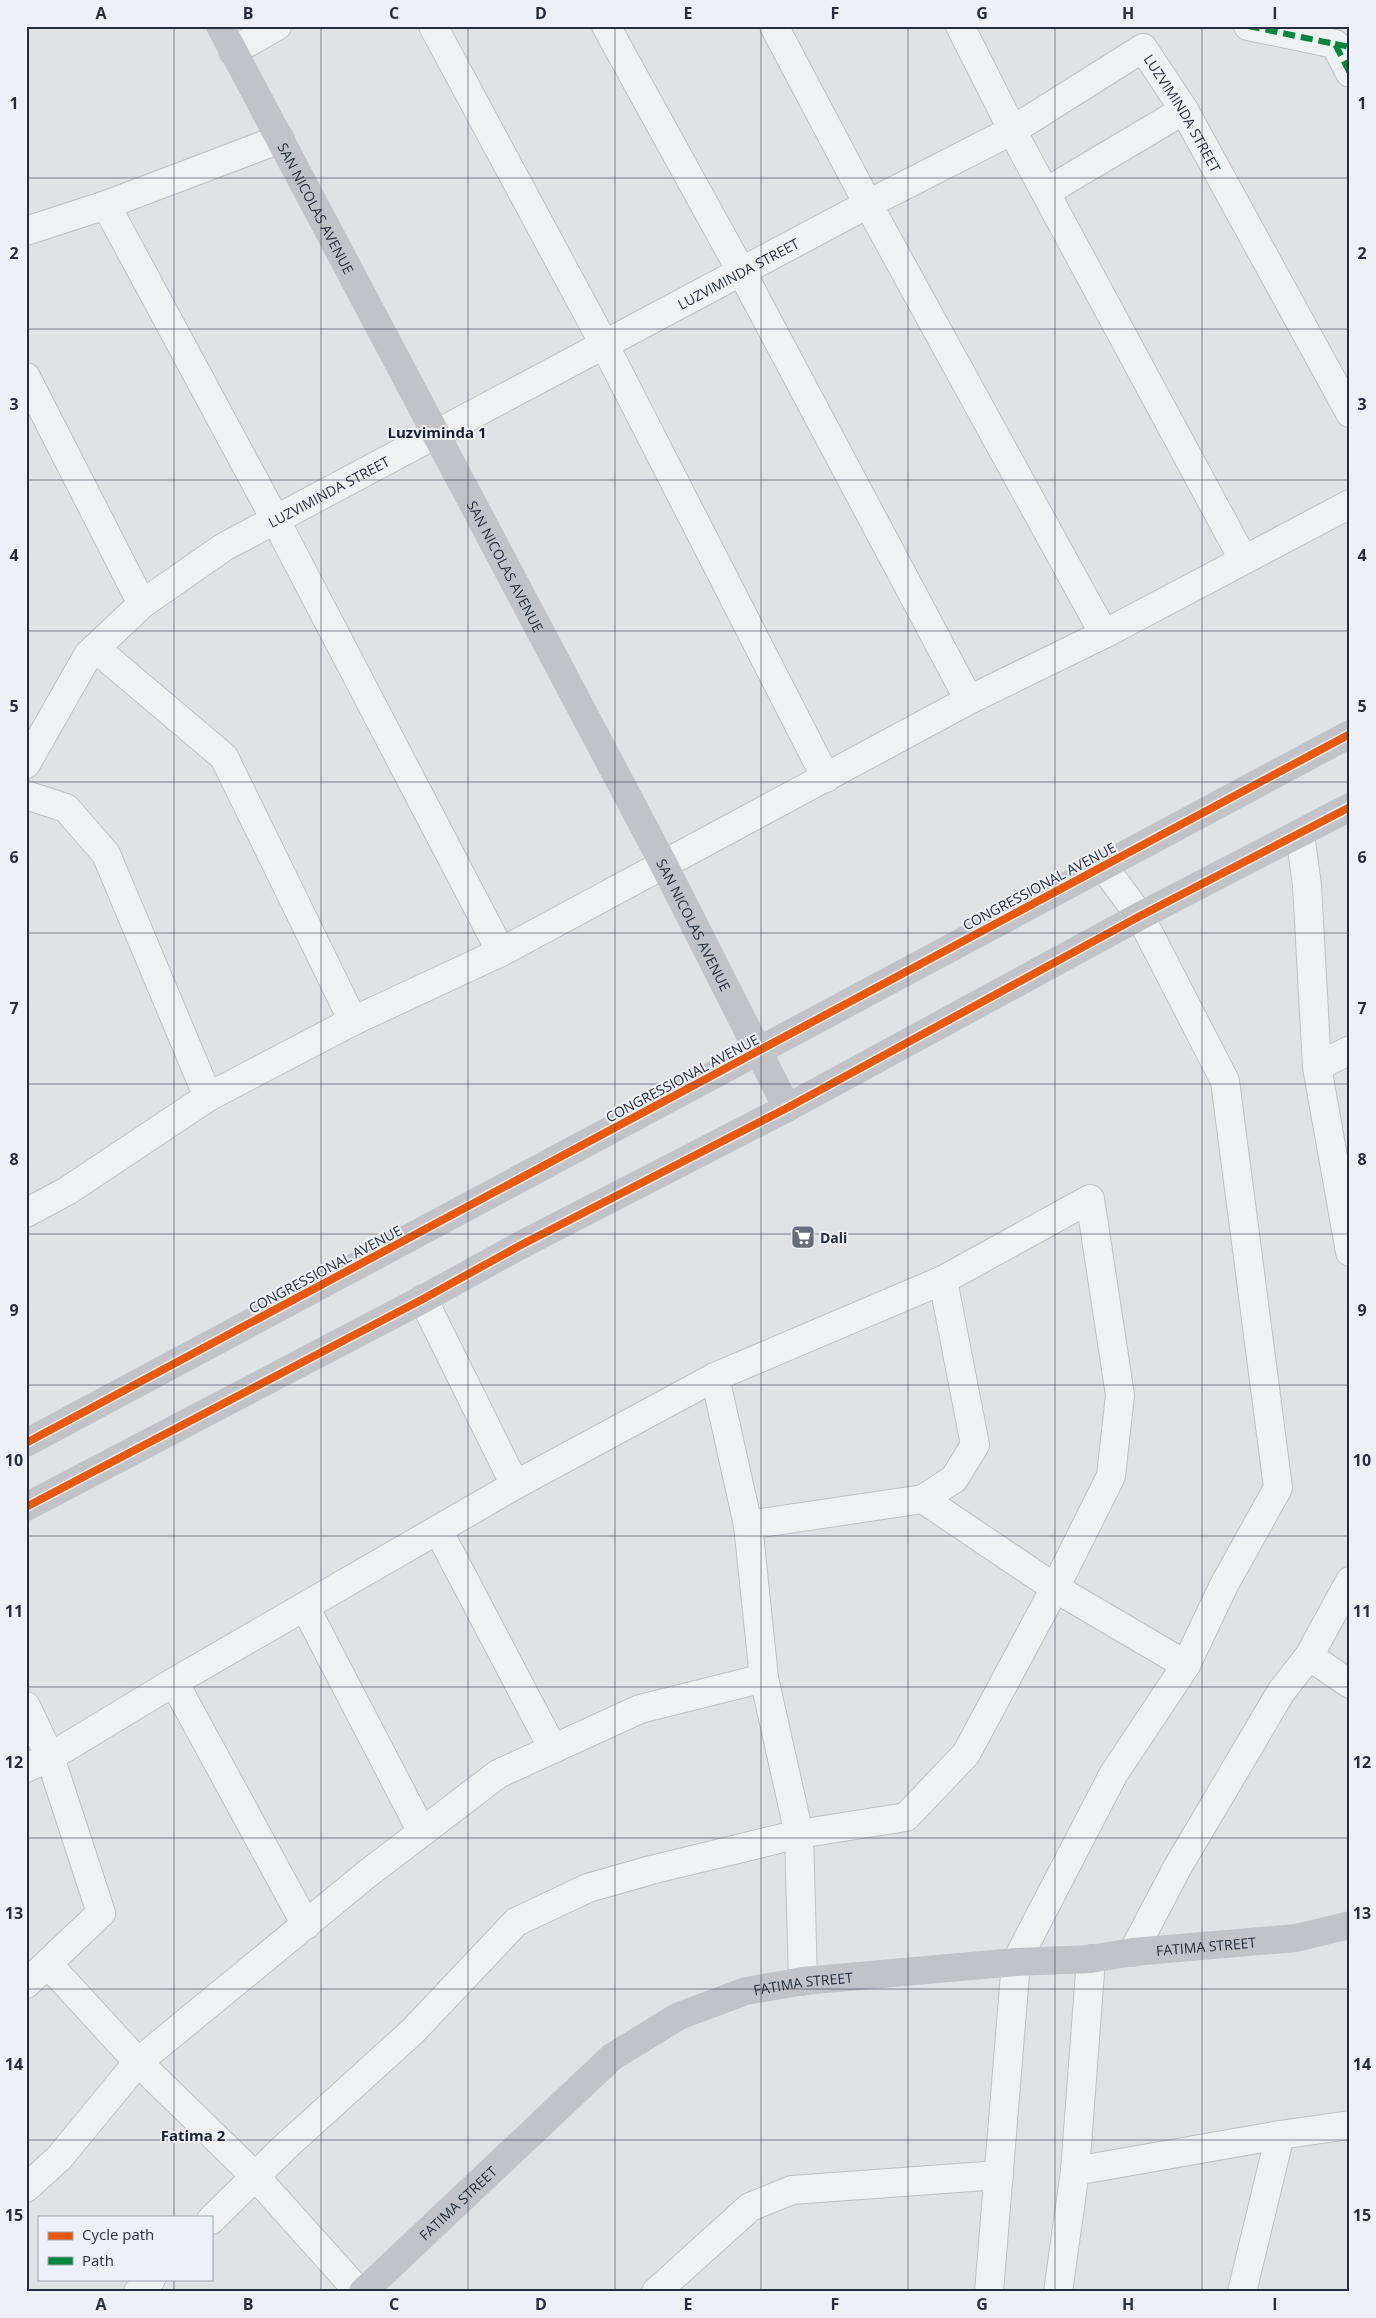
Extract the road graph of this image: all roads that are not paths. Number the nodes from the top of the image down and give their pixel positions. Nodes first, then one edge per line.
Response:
1 (220, 26) edge
2 (277, 26) edge
3 (433, 26) edge
4 (606, 26) edge
5 (774, 26) edge
6 (960, 26) edge
7 (1248, 26) edge
8 (1147, 37) edge
9 (1343, 46) edge
10 (233, 51) junction
11 (1350, 73) edge
12 (1184, 110) junction
13 (1013, 130) junction
14 (280, 139) junction
15 (1046, 192) junction
16 (868, 204) junction
17 (106, 205) junction
18 (26, 231) edge
19 (741, 271) junction
20 (604, 344) junction
21 (26, 377) edge
22 (1350, 413) edge
23 (435, 433) junction
24 (1350, 504) edge
25 (276, 519) junction
26 (1243, 559) junction
27 (142, 604) junction
28 (1104, 634) junction
29 (95, 648) junction
30 (969, 700) junction
31 (1350, 734) edge
32 (26, 764) edge
33 (826, 778) junction
34 (26, 795) edge
35 (1350, 807) edge
36 (1300, 834) junction
37 (664, 865) junction
38 (1103, 866) junction
39 (1140, 916) junction
40 (501, 952) junction
41 (353, 1020) junction
42 (1350, 1050) edge
43 (758, 1051) junction
44 (1317, 1067) junction
45 (208, 1097) junction
46 (787, 1108) junction
47 (26, 1213) edge
48 (1350, 1252) edge
49 (942, 1280) junction
50 (422, 1300) junction
51 (715, 1378) junction
52 (26, 1443) edge
53 (516, 1486) junction
54 (923, 1499) junction
55 (26, 1507) edge
56 (748, 1525) junction
57 (438, 1530) junction
58 (1350, 1581) edge
59 (1055, 1588) junction
60 (305, 1607) junction
61 (1309, 1656) junction
62 (1186, 1666) junction
63 (764, 1678) junction
64 (174, 1682) junction
65 (1350, 1684) edge
66 (26, 1706) edge
67 (553, 1749) junction
68 (38, 1763) edge
69 (422, 1832) junction
70 (799, 1834) junction
71 (306, 1925) junction
72 (1350, 1925) edge
73 (1133, 1952) junction
74 (1091, 1959) junction
75 (1016, 1962) junction
76 (48, 1964) junction
77 (803, 1981) junction
78 (26, 1984) edge
79 (138, 2062) junction
80 (1350, 2125) edge
81 (1280, 2135) junction
82 (1075, 2171) junction
83 (998, 2175) junction
84 (255, 2176) junction
85 (26, 2188) edge
86 (212, 2219) edge
87 (150, 2280) edge
88 (138, 2292) edge
89 (361, 2292) edge
90 (656, 2292) edge
91 (989, 2292) edge
92 (1058, 2292) edge
93 (1242, 2292) edge

1 - 10 main road, SAN NICOLAS AVENUE
2 - 10 street
3 - 20 street
4 - 19 street
5 - 16 street
6 - 13 street
7 - 9 street
8 - 12 street, LUZVIMINDA STREET
8 - 13 street, LUZVIMINDA STREET
9 - 11 street
10 - 14 main road, SAN NICOLAS AVENUE
12 - 15 street
12 - 22 street, LUZVIMINDA STREET
13 - 15 street
13 - 16 street, LUZVIMINDA STREET
14 - 17 street
14 - 23 main road, SAN NICOLAS AVENUE
15 - 26 street
16 - 19 street, LUZVIMINDA STREET
16 - 28 street
17 - 18 street
17 - 25 street
19 - 20 street, LUZVIMINDA STREET
19 - 30 street
20 - 23 street, LUZVIMINDA STREET
20 - 33 street
21 - 27 street
23 - 25 street, LUZVIMINDA STREET
23 - 37 main road, SAN NICOLAS AVENUE
24 - 26 street
25 - 27 street, LUZVIMINDA STREET
25 - 40 street
26 - 28 street
27 - 29 street, LUZVIMINDA STREET
28 - 30 street
29 - 32 street, LUZVIMINDA STREET
29 - 41 street
30 - 33 street
31 - 38 main road, CONGRESSIONAL AVENUE
33 - 37 street
34 - 45 street
35 - 36 main road
36 - 39 main road
36 - 44 street
37 - 40 street
37 - 43 main road, SAN NICOLAS AVENUE
38 - 39 street
38 - 43 main road, CONGRESSIONAL AVENUE
39 - 46 main road
39 - 62 street
40 - 41 street
41 - 45 street
42 - 44 street
43 - 46 main road, SAN NICOLAS AVENUE
43 - 52 main road, CONGRESSIONAL AVENUE
44 - 48 street
45 - 47 street
46 - 50 main road
49 - 51 street
49 - 54 street
49 - 59 street
50 - 53 street
50 - 55 main road
51 - 53 street
51 - 56 street
53 - 57 street
54 - 56 street
54 - 59 street
56 - 63 street
57 - 60 street
57 - 67 street
58 - 61 street
59 - 62 street
59 - 70 street
60 - 64 street
60 - 69 street
61 - 65 street
61 - 73 street
62 - 75 street
63 - 67 street
63 - 70 street
64 - 68 street
64 - 71 street
66 - 68 street
67 - 69 street
68 - 76 street
69 - 71 street
70 - 77 street
70 - 84 street
71 - 79 street
72 - 73 main road, FATIMA STREET
73 - 74 main road, FATIMA STREET
74 - 75 main road, FATIMA STREET
74 - 82 street
75 - 77 main road, FATIMA STREET
75 - 83 street
76 - 78 street
76 - 79 street
77 - 89 main road, FATIMA STREET
79 - 84 street
79 - 85 street
80 - 81 street
81 - 82 street
81 - 93 street
82 - 92 street
83 - 90 street
83 - 91 street
84 - 86 street
84 - 89 street
87 - 88 street

